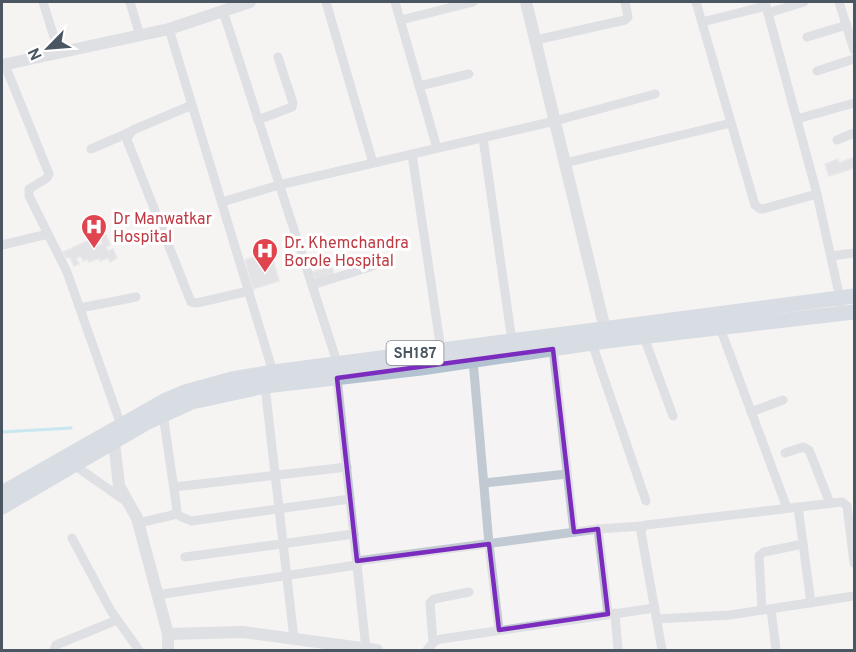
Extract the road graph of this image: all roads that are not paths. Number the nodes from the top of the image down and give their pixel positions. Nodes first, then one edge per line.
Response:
1 (43, 2) edge
2 (130, 2) edge
3 (395, 2) edge
4 (473, 2) edge
5 (526, 2) edge
6 (625, 2) edge
7 (696, 2) edge
8 (804, 2) edge
9 (839, 2) edge
10 (243, 3) edge
11 (327, 3) edge
12 (767, 7) edge
13 (223, 11) junction
14 (401, 20) junction
15 (702, 22) junction
16 (847, 25) junction
17 (170, 29) junction
18 (140, 36) junction
19 (807, 37) dead end
20 (536, 40) junction
21 (855, 50) edge
22 (59, 53) junction
23 (278, 57) dead end
24 (855, 58) edge
25 (3, 65) edge
26 (817, 70) dead end
27 (469, 74) dead end
28 (419, 86) junction
29 (655, 94) dead end
30 (855, 103) edge
31 (192, 105) junction
32 (797, 119) junction
33 (258, 120) junction
34 (555, 121) junction
35 (731, 123) junction
36 (130, 132) junction
37 (855, 133) edge
38 (483, 138) junction
39 (837, 140) dead end
40 (437, 148) junction
41 (91, 149) dead end
42 (412, 154) junction
43 (373, 163) junction
44 (565, 163) junction
45 (279, 185) junction
46 (817, 194) junction
47 (222, 202) junction
48 (48, 234) junction
49 (2, 245) edge
50 (855, 253) edge
51 (831, 256) junction
52 (373, 266) dead end
53 (312, 285) junction
54 (249, 291) junction
55 (136, 297) dead end
56 (848, 305) edge
57 (80, 308) junction
58 (718, 321) junction
59 (605, 329) junction
60 (644, 337) junction
61 (512, 341) junction
62 (592, 343) junction
63 (553, 349) junction
64 (441, 350) junction
65 (473, 360) junction
66 (337, 370) junction
67 (273, 372) junction
68 (265, 386) junction
69 (783, 400) dead end
70 (752, 412) junction
71 (164, 414) junction
72 (673, 416) dead end
73 (121, 425) junction
74 (114, 442) junction
75 (785, 453) dead end
76 (74, 465) junction
77 (347, 467) junction
78 (567, 474) junction
79 (275, 476) junction
80 (484, 483) junction
81 (174, 488) junction
82 (2, 494) edge
83 (350, 499) junction
84 (646, 501) dead end
85 (855, 501) edge
86 (843, 502) junction
87 (830, 503) junction
88 (129, 504) junction
89 (2, 507) edge
90 (798, 507) junction
91 (787, 508) junction
92 (279, 510) junction
93 (175, 514) junction
94 (138, 523) junction
95 (643, 526) junction
96 (598, 529) junction
97 (574, 532) junction
98 (354, 534) junction
99 (72, 538) dead end
100 (283, 544) junction
101 (489, 544) junction
102 (803, 544) junction
103 (185, 557) dead end
104 (357, 563) junction
105 (855, 563) edge
106 (286, 574) junction
107 (469, 592) dead end
108 (157, 594) junction
109 (854, 597) edge
110 (811, 603) junction
111 (655, 608) junction
112 (766, 610) junction
113 (611, 614) junction
114 (657, 618) junction
115 (117, 620) junction
116 (499, 630) junction
117 (168, 634) junction
118 (294, 639) junction
119 (430, 647) edge
120 (371, 650) edge
121 (54, 651) edge
122 (139, 651) edge
123 (168, 651) edge
124 (618, 651) edge
125 (662, 651) edge
126 (776, 651) edge

1 - 22 street
2 - 18 street
3 - 14 street
4 - 14 street
5 - 20 street
6 - 20 street
7 - 15 street
8 - 12 street
9 - 16 street
10 - 13 street
11 - 43 street
12 - 15 street
12 - 32 street
13 - 17 street
13 - 33 street
14 - 28 street
15 - 35 street
16 - 19 street
16 - 21 street
17 - 18 street
17 - 31 street
18 - 22 street
20 - 34 street
22 - 25 street
23 - 33 street
24 - 26 street
25 - 48 street
27 - 28 street
28 - 40 street
29 - 34 street
30 - 32 street
31 - 36 street
31 - 47 street
32 - 46 street
33 - 45 street
34 - 38 street
34 - 44 street
35 - 44 street
35 - 46 street
36 - 41 street
36 - 54 street
37 - 39 street
38 - 40 street
38 - 61 street
40 - 42 street
42 - 43 street
42 - 64 street
43 - 45 street
44 - 59 street
45 - 47 street
45 - 53 street
46 - 51 street
47 - 54 street
48 - 49 street
48 - 57 street
50 - 51 street
51 - 56 street
52 - 53 street
53 - 66 street
54 - 67 street
55 - 57 street
56 - 58 main road, SH187
57 - 73 street
58 - 59 main road, SH187
58 - 60 main road, SH187
58 - 70 street
59 - 61 main road, SH187
60 - 62 main road, SH187
60 - 72 street
61 - 64 main road, SH187
62 - 63 main road, SH187
62 - 84 street
63 - 65 main road, SH187
63 - 78 street
64 - 66 main road, SH187
65 - 66 main road, SH187
65 - 80 street
66 - 67 main road, SH187
66 - 68 main road, SH187
66 - 77 street
67 - 73 main road, SH187
68 - 71 main road, SH187
68 - 79 street
69 - 70 street
70 - 91 street
71 - 74 main road, SH187
71 - 81 street
73 - 82 main road, SH187
74 - 76 main road, SH187
74 - 88 street
75 - 87 street
76 - 88 street
76 - 89 main road, SH187
77 - 79 street
77 - 83 street
78 - 80 street
78 - 97 street
79 - 81 street
79 - 92 street
80 - 101 street
81 - 93 street
83 - 92 street
83 - 98 street
85 - 86 street
86 - 87 street
86 - 105 street
87 - 90 street
88 - 94 street
90 - 91 street
90 - 102 street
91 - 95 street
92 - 93 street
92 - 100 street
93 - 94 street
94 - 108 street
95 - 96 street
95 - 111 street
96 - 97 street
96 - 113 street
97 - 101 street
98 - 100 street
98 - 104 street
99 - 115 street
100 - 103 street
100 - 106 street
101 - 104 street
101 - 116 street
102 - 110 street
102 - 112 street
104 - 106 street
104 - 120 street
106 - 108 street
106 - 118 street
107 - 119 street
108 - 117 street
109 - 110 street
110 - 112 street
111 - 113 street
111 - 114 street
112 - 114 street
112 - 126 street
113 - 116 street
113 - 124 street
114 - 125 street
115 - 121 street
115 - 122 street
116 - 119 street
117 - 118 street
117 - 123 street
118 - 120 street

